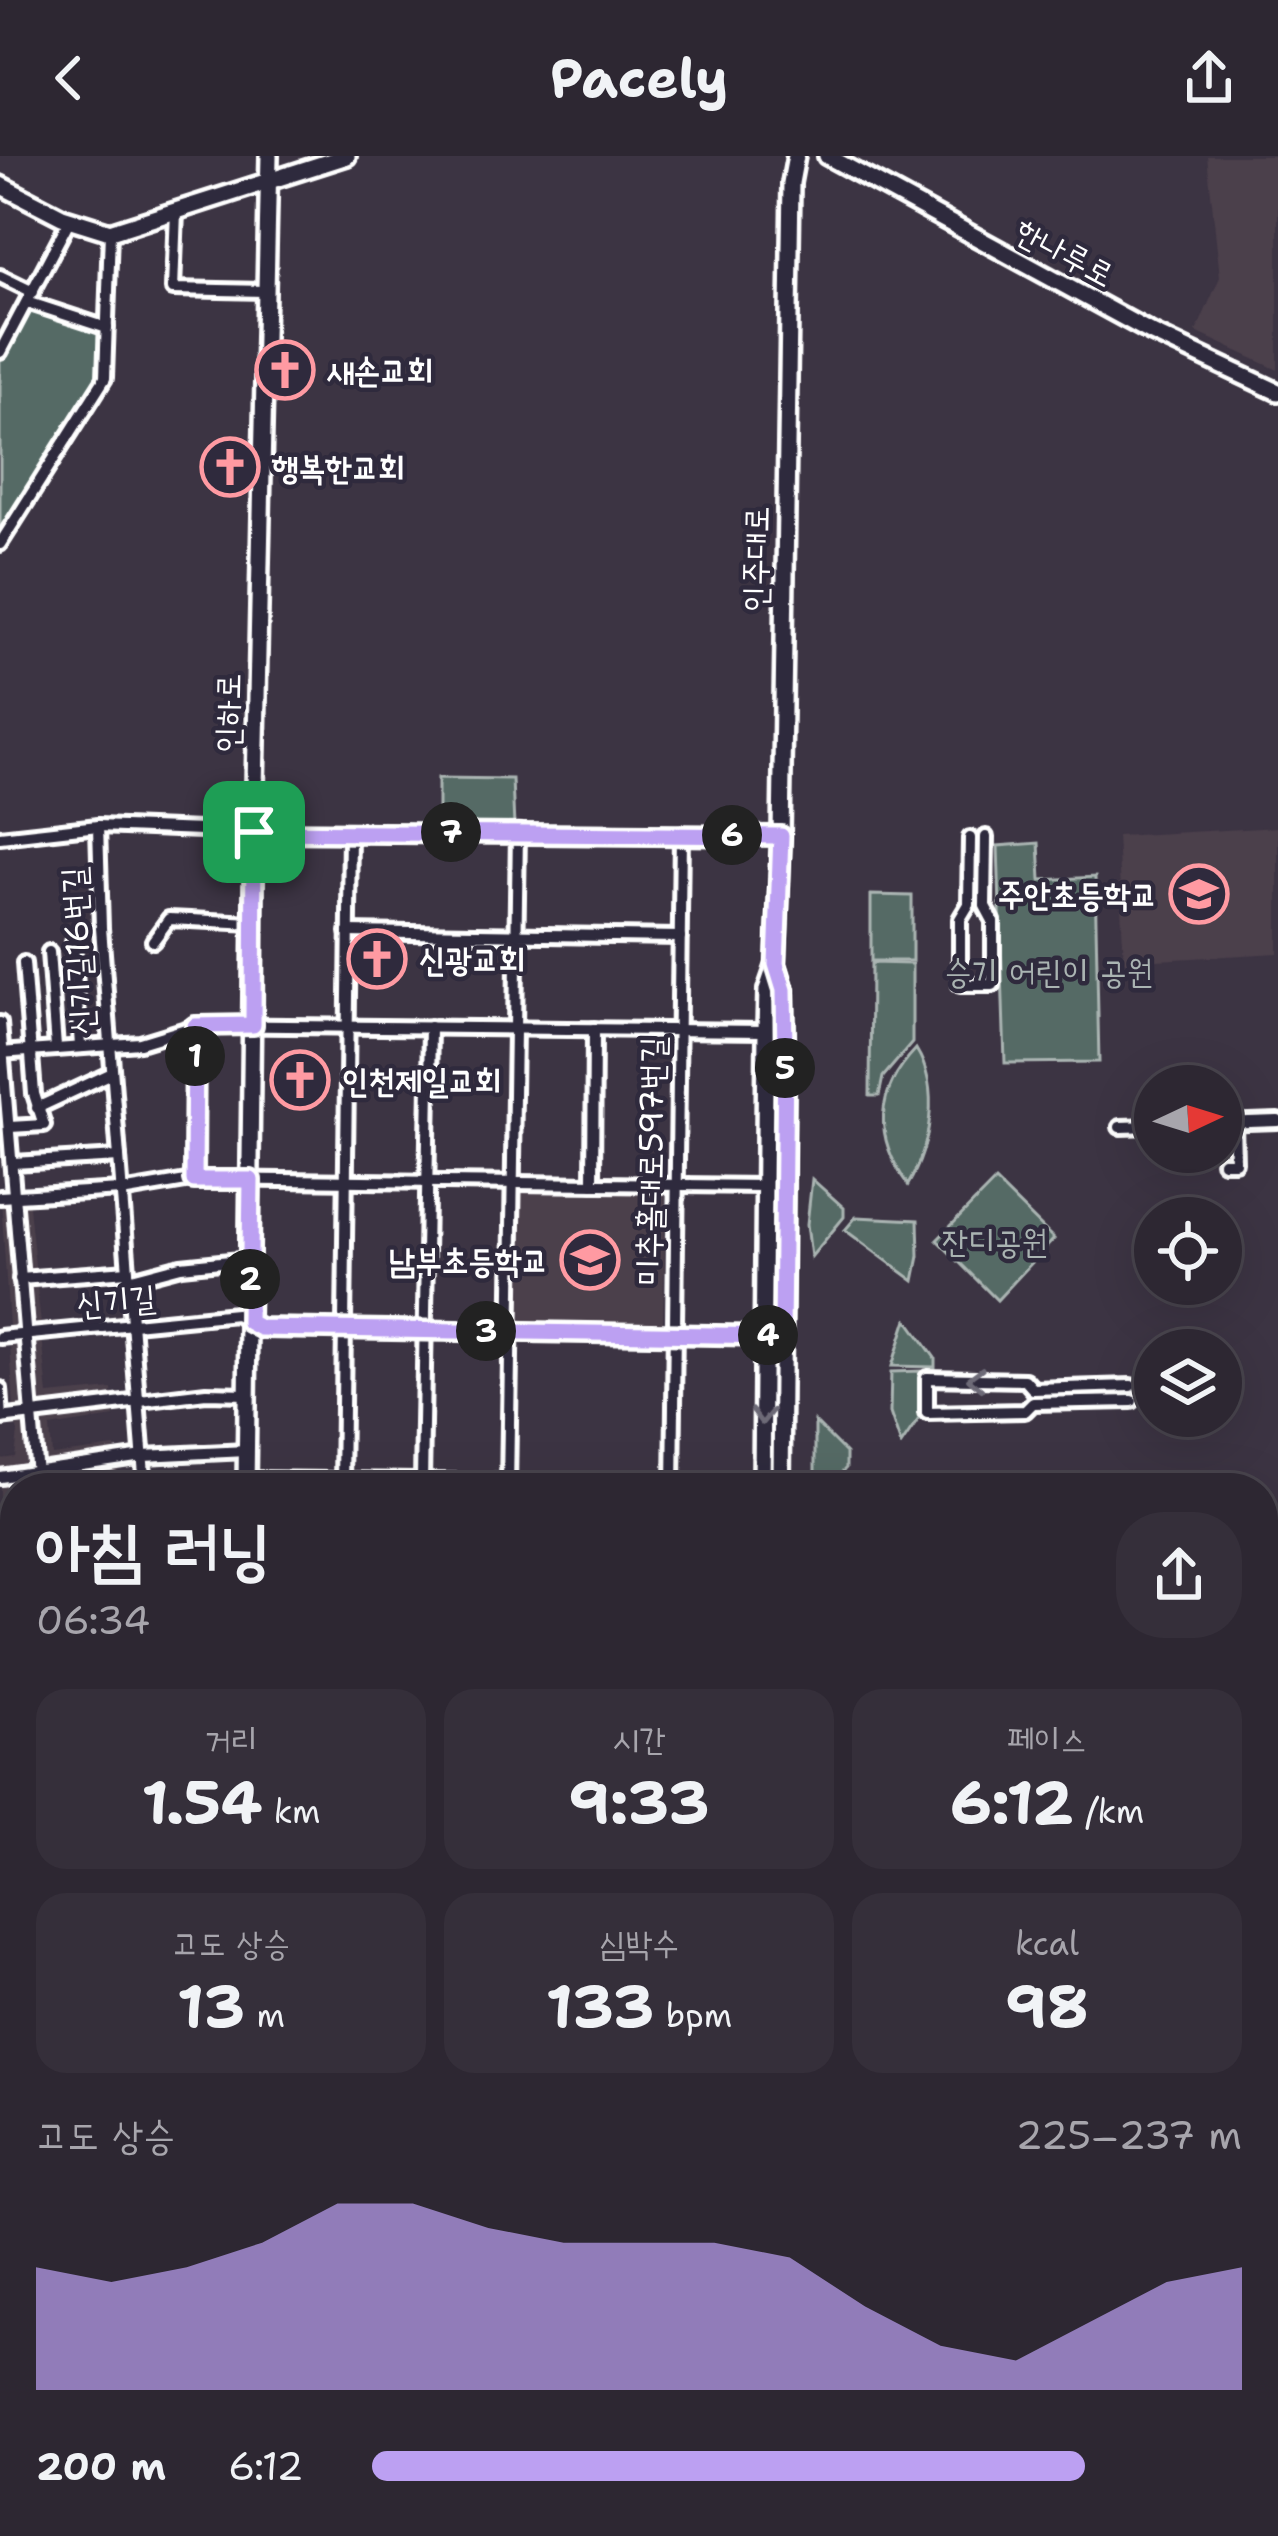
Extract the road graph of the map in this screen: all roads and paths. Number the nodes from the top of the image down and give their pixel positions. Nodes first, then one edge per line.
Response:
1 (269, 156) edge
2 (347, 156) edge
3 (796, 156) edge
4 (826, 156) edge
5 (268, 182) junction
6 (0, 185) edge
7 (176, 211) junction
8 (70, 219) junction
9 (110, 232) junction
10 (0, 276) edge
11 (266, 291) junction
12 (30, 297) junction
13 (107, 328) junction
14 (0, 351) edge
15 (1278, 392) edge
16 (0, 544) edge
17 (98, 826) junction
18 (254, 832) junction
19 (350, 832) junction
20 (518, 832) junction
21 (681, 835) junction
22 (781, 836) junction
23 (0, 837) edge
24 (986, 837) dead end
25 (970, 838) dead end
26 (254, 923) junction
27 (348, 932) junction
28 (516, 934) junction
29 (680, 937) junction
30 (153, 941) dead end
31 (73, 942) dead end
32 (49, 952) dead end
33 (24, 963) dead end
34 (776, 964) junction
35 (0, 1023) edge
36 (195, 1026) junction
37 (252, 1026) junction
38 (346, 1027) junction
39 (430, 1028) junction
40 (515, 1028) junction
41 (594, 1029) junction
42 (678, 1030) junction
43 (766, 1031) junction
44 (110, 1044) junction
45 (80, 1046) junction
46 (56, 1048) junction
47 (30, 1051) junction
48 (2, 1053) edge
49 (112, 1073) junction
50 (37, 1108) junction
51 (1278, 1121) edge
52 (1242, 1122) edge
53 (1120, 1127) dead end
54 (1134, 1127) edge
55 (6, 1129) edge
56 (118, 1157) junction
57 (13, 1162) junction
58 (194, 1180) junction
59 (251, 1180) junction
60 (345, 1181) junction
61 (428, 1182) junction
62 (513, 1183) junction
63 (593, 1184) junction
64 (676, 1185) junction
65 (764, 1186) junction
66 (121, 1191) junction
67 (16, 1197) junction
68 (0, 1198) edge
69 (250, 1259) junction
70 (128, 1276) junction
71 (20, 1279) junction
72 (242, 1318) junction
73 (132, 1327) junction
74 (341, 1330) junction
75 (425, 1330) junction
76 (511, 1331) junction
77 (675, 1334) junction
78 (24, 1335) junction
79 (763, 1335) junction
80 (782, 1336) junction
81 (0, 1337) edge
82 (1131, 1386) dead end
83 (0, 1389) edge
84 (247, 1394) junction
85 (138, 1400) junction
86 (1132, 1400) dead end
87 (31, 1415) junction
88 (1, 1418) edge
89 (247, 1451) junction
90 (143, 1456) junction
91 (37, 1473) joint
92 (144, 1473) edge
93 (246, 1473) edge
94 (342, 1473) edge
95 (422, 1473) edge
96 (508, 1473) edge
97 (673, 1473) edge
98 (762, 1473) edge
99 (781, 1473) edge

1 - 5 main road, 인하로
2 - 5 main road
3 - 22 main road, 인주대로
4 - 15 main road, 한나루로
5 - 7 main road
5 - 11 main road, 인하로
6 - 8 main road
7 - 9 main road
7 - 11 street
8 - 9 main road
8 - 12 street
9 - 13 street
10 - 12 street
11 - 18 main road, 인하로
12 - 13 street
12 - 14 street
13 - 16 street
17 - 18 street
17 - 23 street
17 - 44 street, 신기길16번길
18 - 19 street
18 - 26 main road, 인하로
19 - 20 street
19 - 27 street
20 - 21 street
20 - 28 street
21 - 22 street
21 - 29 street, 미추홀대로597번길
22 - 34 main road, 인주대로
24 - 25 street
26 - 30 street
26 - 37 main road, 인하로
27 - 28 street
27 - 38 street
28 - 29 street
28 - 40 street
29 - 42 street, 미추홀대로597번길
31 - 45 street
32 - 46 street
33 - 47 street
34 - 43 main road, 인주대로
34 - 80 main road, 인주대로
35 - 48 street
36 - 37 street
36 - 44 street
36 - 58 street
37 - 38 street
37 - 59 main road, 인하로
38 - 39 street
38 - 60 street
39 - 40 street
39 - 61 street
40 - 41 street
40 - 62 street
41 - 42 street
41 - 63 street
42 - 43 street
42 - 64 street, 미추홀대로597번길
43 - 65 main road, 인주대로
44 - 45 street
44 - 49 street, 신기길16번길
45 - 46 street
46 - 47 street
47 - 48 street
47 - 50 street
48 - 55 street
49 - 50 street, 신기길16번길
49 - 56 street, 신기길16번길
50 - 55 street
51 - 52 street
53 - 54 street
55 - 57 street
56 - 57 street
56 - 66 street, 신기길16번길
57 - 67 street
58 - 59 street
58 - 66 street
59 - 60 street
59 - 69 main road, 인하로
60 - 61 street
60 - 74 street
61 - 62 street
61 - 75 street
62 - 63 street
62 - 76 street
63 - 64 street
64 - 65 street
64 - 77 street, 미추홀대로597번길
65 - 79 main road, 인주대로
66 - 67 street
66 - 70 street, 신기길16번길
67 - 68 street
67 - 71 street
69 - 70 street
69 - 72 main road, 인하로
70 - 71 street
70 - 73 street, 신기길16번길
71 - 78 street
72 - 73 street, 신기길
72 - 74 street, 신기길
72 - 84 main road, 인하로
73 - 78 street, 신기길
73 - 85 street, 신기길16번길
74 - 75 street, 신기길
74 - 94 street
75 - 76 street, 신기길
75 - 95 street
76 - 77 street, 신기길
76 - 96 street
77 - 79 street, 신기길
77 - 97 street, 미추홀대로597번길
78 - 81 street, 신기길
78 - 87 street
79 - 80 street, 신기길
79 -> 98 main road, 인주대로
80 - 99 main road, 인주대로
82 -> 86 street
83 - 88 street
84 - 85 street
84 - 89 main road, 인하로
85 - 87 street
85 - 90 street, 신기길16번길
87 - 88 street
87 - 91 street
89 - 90 street
89 - 93 main road, 인하로
90 - 91 street
90 - 92 street, 신기길16번길

